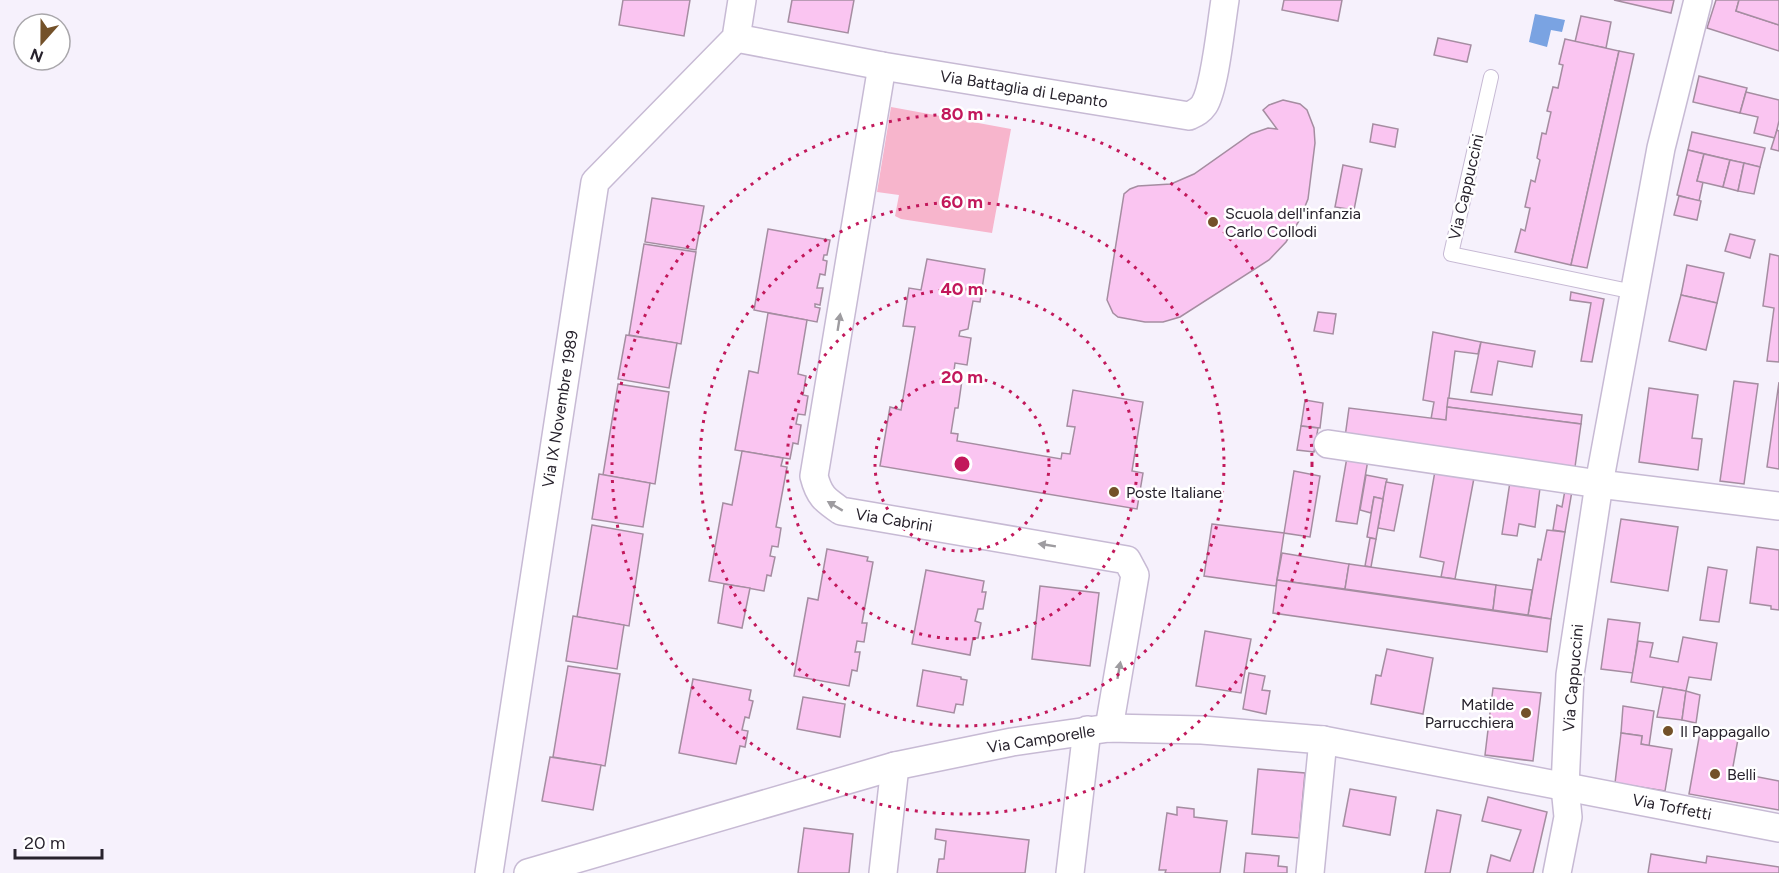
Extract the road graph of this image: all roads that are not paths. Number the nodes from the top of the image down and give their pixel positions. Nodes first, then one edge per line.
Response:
1 (742, 0) edge
2 (1225, 0) edge
3 (1698, 0) edge
4 (736, 38) junction
5 (882, 66) junction
6 (1491, 77) dead end
7 (1634, 291) junction
8 (1328, 444) dead end
9 (1599, 484) junction
10 (1779, 506) edge
11 (1098, 729) junction
12 (1323, 740) junction
13 (895, 766) junction
14 (1565, 787) junction
15 (1779, 828) edge
16 (489, 873) edge
17 (528, 873) edge
18 (883, 873) edge
19 (1070, 873) edge
20 (1310, 873) edge
21 (1557, 873) edge

1 - 4 street
2 - 5 street, Via Battaglia di Lepanto
3 - 7 street, Via Cappuccini
4 - 5 street, Via Battaglia di Lepanto
4 - 16 street, Via IX Novembre 1989
11 -> 5 street, Via Cabrini
6 - 7 lane, Via Cappuccini
7 - 9 street, Via Cappuccini
8 - 9 street
9 - 10 street
9 - 14 street, Via Cappuccini
11 - 12 street, Via Camporelle
11 - 13 street, Via Camporelle
11 - 19 street
12 - 14 street, Via Camporelle
12 - 20 street
13 - 17 street, Via Camporelle
13 - 18 street
14 - 15 street, Via Toffetti
14 - 21 street, Via Cappuccini

